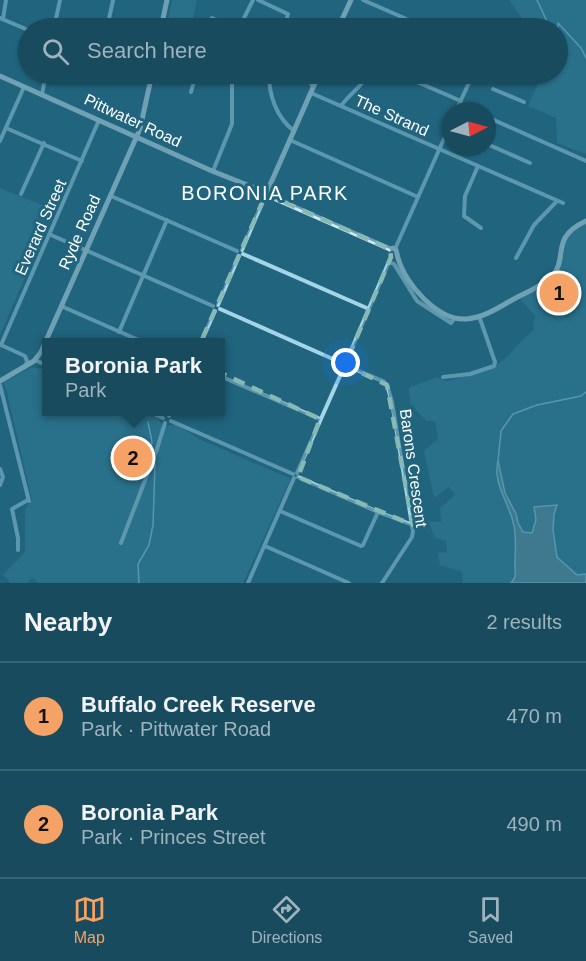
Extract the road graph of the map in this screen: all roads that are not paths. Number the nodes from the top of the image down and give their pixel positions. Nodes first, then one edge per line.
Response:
1 (6, 0) edge
2 (60, 0) edge
3 (113, 0) edge
4 (167, 0) edge
5 (253, 0) edge
6 (258, 0) edge
7 (351, 0) edge
8 (363, 0) edge
9 (1, 18) edge
10 (56, 18) edge
11 (109, 18) edge
12 (163, 18) edge
13 (244, 18) edge
14 (287, 18) edge
15 (343, 18) edge
16 (404, 18) edge
17 (18, 26) edge
18 (0, 76) edge
19 (18, 84) edge
20 (19, 84) edge
21 (44, 84) edge
22 (151, 84) edge
23 (193, 84) edge
24 (232, 84) edge
25 (270, 84) edge
26 (310, 84) edge
27 (315, 84) edge
28 (363, 84) edge
29 (421, 84) edge
30 (469, 84) edge
31 (24, 86) junction
32 (493, 89) dead end
33 (312, 90) junction
34 (191, 92) dead end
35 (42, 94) junction
36 (458, 102) edge
37 (460, 102) edge
38 (524, 102) dead end
39 (341, 106) junction
40 (100, 119) junction
41 (496, 121) edge
42 (6, 128) junction
43 (294, 131) junction
44 (137, 137) junction
45 (290, 140) junction
46 (0, 141) edge
47 (442, 142) edge
48 (44, 144) junction
49 (496, 148) edge
50 (439, 149) junction
51 (82, 161) junction
52 (586, 161) edge
53 (530, 163) dead end
54 (478, 166) junction
55 (212, 171) junction
56 (263, 193) junction
57 (21, 194) dead end
58 (110, 195) junction
59 (418, 196) junction
60 (557, 201) junction
61 (563, 203) dead end
62 (167, 220) junction
63 (586, 221) edge
64 (481, 228) dead end
65 (51, 235) junction
66 (392, 249) junction
67 (86, 250) junction
68 (240, 253) junction
69 (516, 258) dead end
70 (392, 259) junction
71 (144, 276) junction
72 (61, 306) junction
73 (216, 308) junction
74 (369, 309) junction
75 (479, 316) junction
76 (119, 332) junction
77 (46, 338) edge
78 (134, 338) edge
79 (203, 338) edge
80 (0, 345) edge
81 (42, 348) edge
82 (35, 360) junction
83 (42, 363) edge
84 (345, 364) junction
85 (26, 365) junction
86 (443, 377) dead end
87 (225, 378) edge
88 (0, 383) edge
89 (159, 416) edge
90 (170, 416) edge
91 (163, 418) junction
92 (320, 419) junction
93 (165, 423) junction
94 (0, 469) edge
95 (296, 475) junction
96 (0, 485) edge
97 (280, 511) junction
98 (378, 512) junction
99 (413, 525) junction
100 (121, 543) dead end
101 (265, 546) junction
102 (18, 550) dead end
103 (248, 583) edge
104 (349, 583) edge
105 (382, 583) edge

1 - 9 street
2 - 10 street
3 - 11 street
4 - 12 main road
5 - 13 street
6 - 14 street
7 - 15 main road
8 - 16 street
9 - 17 street
18 - 19 main road, Pittwater Road
20 - 31 main road, Pittwater Road
21 - 35 street
22 - 44 main road, Ryde Road
23 - 34 street
24 - 55 street
25 - 43 street
26 - 33 street
27 - 33 main road
28 - 39 street
29 - 36 street
30 - 37 street
31 - 35 main road, Pittwater Road
31 - 42 street
32 - 38 street
33 - 39 street, The Strand
33 - 43 main road
35 - 40 main road, Pittwater Road
39 - 50 street, The Strand
40 - 44 main road, Pittwater Road
40 - 51 street, Everard Street
41 - 52 street
42 - 46 street
42 - 48 street
43 - 45 main road
44 - 55 main road, Pittwater Road
44 - 58 main road, Ryde Road
45 - 56 main road
45 - 59 street
47 - 50 street
48 - 51 street
48 - 57 street
49 - 53 street
50 - 54 street, The Strand
50 - 59 street
51 - 65 street, Everard Street
54 - 60 street, The Strand
54 - 64 street
55 - 56 main road, Pittwater Road
56 - 66 main road, Pittwater Road
56 - 68 street
58 - 62 street
58 - 67 main road, Ryde Road
59 - 66 street
60 - 61 street, The Strand
60 - 69 street
62 - 68 street
62 - 71 street
63 - 75 main road
65 - 67 street
65 - 80 street, Everard Street
66 - 70 main road
67 - 71 street
67 - 72 main road, Ryde Road
68 - 73 street
68 - 74 street
70 - 74 street
70 - 75 main road
71 - 73 street
71 - 76 street
72 - 76 street
72 - 77 main road, Ryde Road
73 - 79 street
73 - 84 street
74 - 84 street
75 - 86 street
76 - 78 street
80 - 85 street
81 - 82 main road, Ryde Road
82 - 83 street
82 - 85 main road
84 - 92 street
84 - 99 street, Barons Crescent
85 - 88 main road
87 - 92 street
88 - 102 street
89 - 91 street
90 - 91 street
90 - 93 street
90 - 95 street
91 - 93 street
92 - 95 street
93 - 100 street
94 - 96 street
95 - 97 street
95 - 98 street
97 - 98 street
97 - 101 street
98 - 99 street
99 - 105 street, Barons Crescent
101 - 103 street
101 - 104 street

